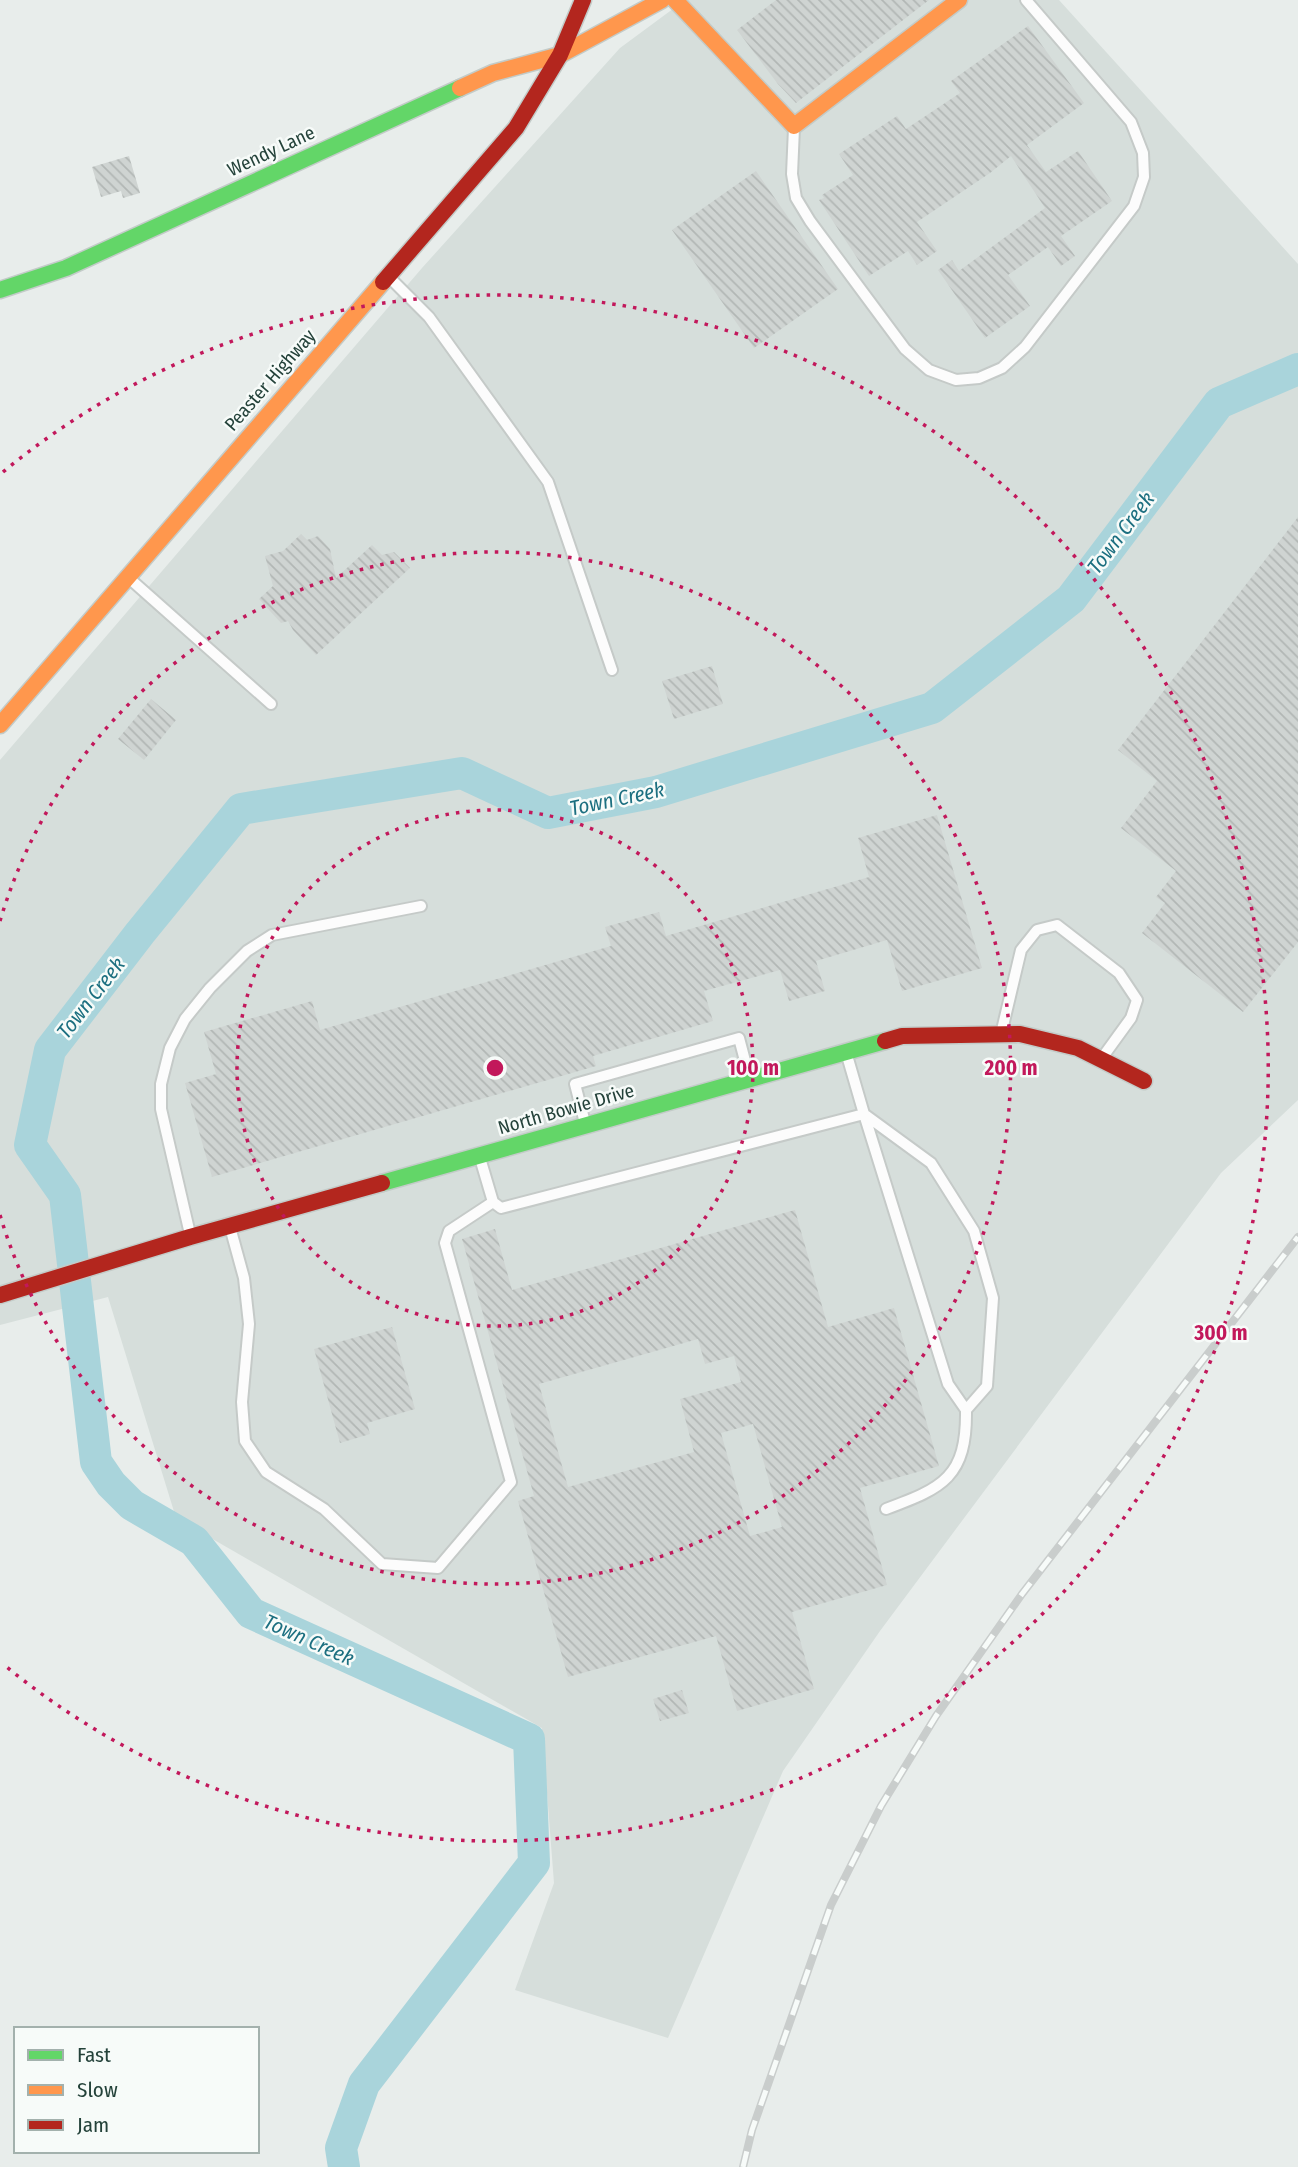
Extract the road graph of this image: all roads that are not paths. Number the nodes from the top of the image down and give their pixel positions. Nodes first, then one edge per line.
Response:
1 (583, 0) edge
2 (662, 0) edge
3 (675, 0) edge
4 (959, 0) edge
5 (1026, 0) edge
6 (560, 55) junction
7 (794, 126) junction
8 (388, 276) junction
9 (0, 290) edge
10 (128, 577) junction
11 (612, 670) dead end
12 (271, 704) dead end
13 (0, 725) edge
14 (421, 905) dead end
15 (1001, 1034) junction
16 (845, 1052) junction
17 (1101, 1058) junction
18 (749, 1079) junction
19 (1144, 1082) dead end
20 (864, 1114) junction
21 (586, 1125) junction
22 (479, 1155) junction
23 (493, 1202) junction
24 (229, 1226) junction
25 (190, 1237) junction
26 (0, 1294) edge
27 (966, 1410) junction
28 (886, 1509) dead end

1 - 6 street, Peaster Highway
2 - 6 street, Wendy Lane
3 - 7 street
4 - 7 street
5 - 7 lane
6 - 8 street, Peaster Highway
6 - 9 street, Wendy Lane
8 - 10 street, Peaster Highway
8 - 11 lane
10 - 12 lane
10 - 13 street, Peaster Highway
14 - 25 lane
15 - 16 street, North Bowie Drive
15 - 17 street, North Bowie Drive
15 - 17 lane
16 - 18 street, North Bowie Drive
16 - 20 lane
17 - 19 street, North Bowie Drive
18 - 21 street, North Bowie Drive
18 - 21 lane
20 - 23 lane
20 - 27 lane
20 - 27 lane
21 - 22 street, North Bowie Drive
22 - 23 lane
22 - 24 street, North Bowie Drive
23 - 24 lane
24 - 25 street, North Bowie Drive
25 - 26 street, North Bowie Drive
27 - 28 lane

